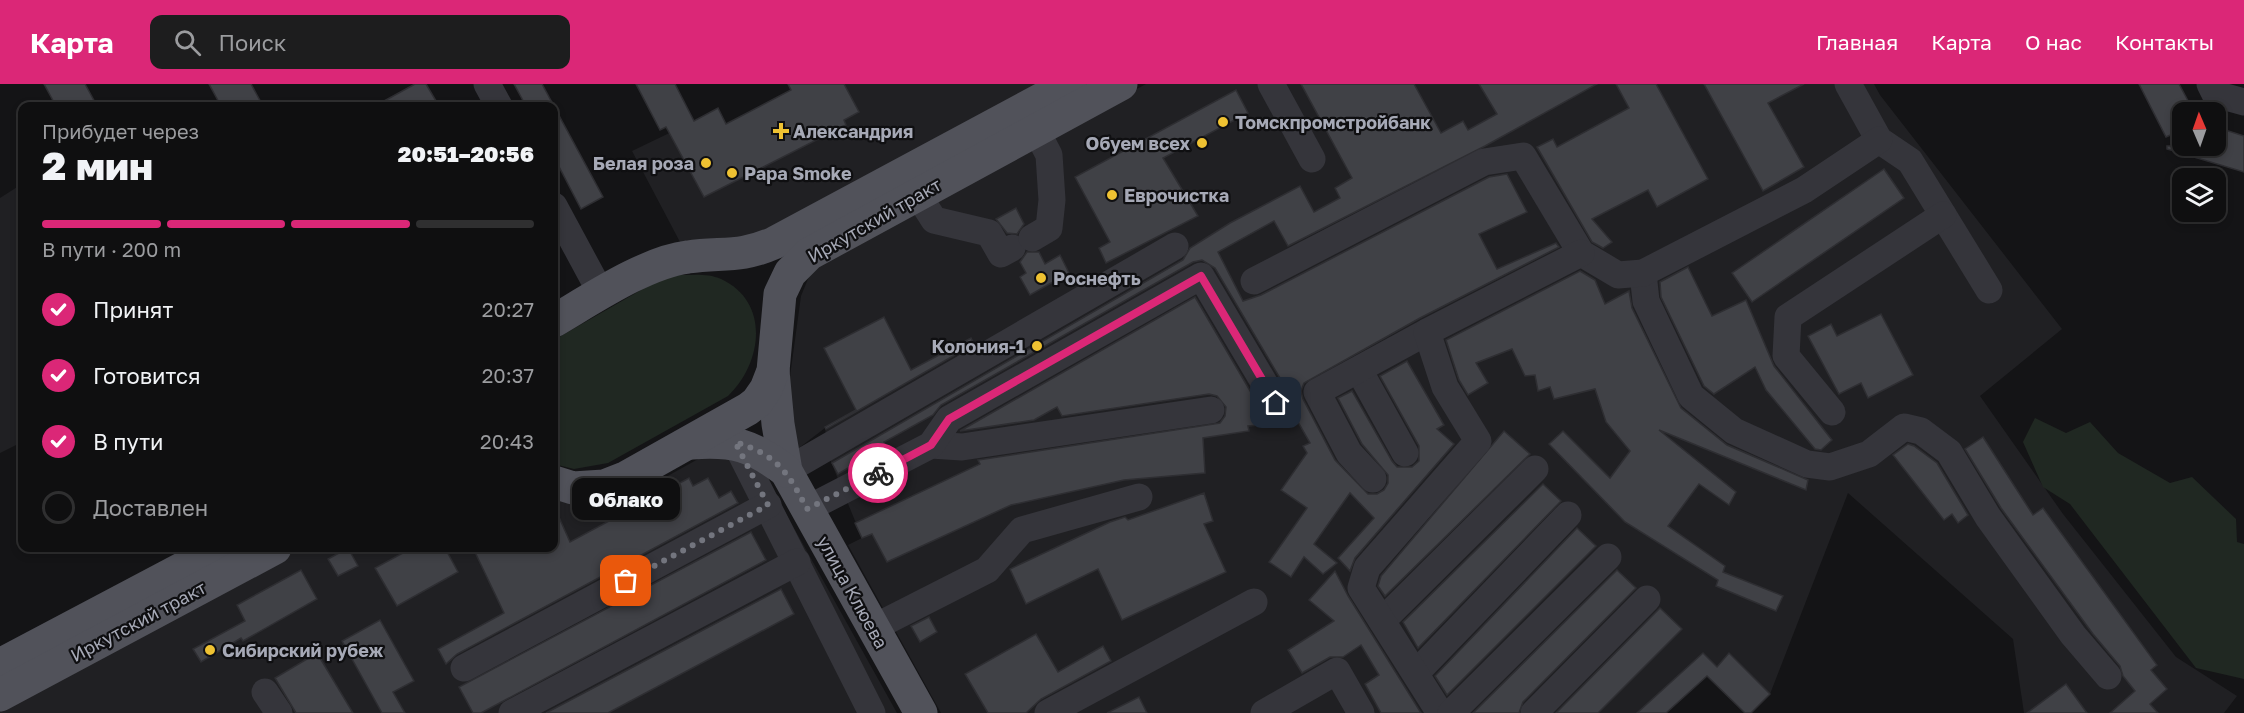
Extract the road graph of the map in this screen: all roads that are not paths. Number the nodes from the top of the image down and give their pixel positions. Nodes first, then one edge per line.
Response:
1 (487, 84) edge
2 (1070, 84) edge
3 (1121, 84) edge
4 (1271, 84) edge
5 (1848, 84) edge
6 (2210, 84) edge
7 (497, 102) edge
8 (2244, 102) edge
9 (1036, 130) junction
10 (1879, 140) junction
11 (1312, 159) dead end
12 (918, 195) junction
13 (558, 213) edge
14 (1943, 215) junction
15 (1175, 246) dead end
16 (1581, 253) junction
17 (1643, 273) junction
18 (1254, 281) dead end
19 (1989, 290) dead end
20 (601, 294) junction
21 (558, 319) edge
22 (1427, 332) junction
23 (773, 370) junction
24 (1359, 370) junction
25 (1276, 403) dead end
26 (1211, 410) dead end
27 (1832, 412) dead end
28 (735, 442) junction
29 (687, 443) junction
30 (931, 445) junction
31 (1405, 453) dead end
32 (1535, 469) dead end
33 (786, 471) junction
34 (1373, 479) dead end
35 (558, 483) edge
36 (1139, 497) dead end
37 (768, 505) junction
38 (807, 509) junction
39 (1569, 515) dead end
40 (213, 552) edge
41 (268, 552) edge
42 (1608, 557) dead end
43 (797, 562) junction
44 (1647, 599) dead end
45 (1254, 602) dead end
46 (1382, 621) junction
47 (873, 628) junction
48 (0, 665) edge
49 (464, 668) dead end
50 (1416, 674) junction
51 (2108, 676) dead end
52 (0, 695) edge
53 (512, 713) edge
54 (872, 713) edge
55 (921, 713) edge
56 (1048, 713) edge
57 (1264, 713) edge
58 (1361, 713) edge
59 (1440, 713) edge
60 (1451, 713) edge
61 (1534, 713) edge

1 - 7 street
2 - 20 main road, Иркутский тракт
3 - 9 main road, Иркутский тракт
4 - 11 street
5 - 10 street
6 - 8 street
9 - 12 main road, Иркутский тракт
9 - 12 street
10 - 14 street
10 - 17 street
12 - 23 main road, Иркутский тракт
13 - 20 street
14 - 19 street
14 - 27 street
15 - 33 street
16 - 17 street
16 - 18 street
16 - 22 street
17 - 51 street
20 - 21 main road, Иркутский тракт
22 - 24 street
22 - 46 street
23 - 29 main road, Иркутский тракт
23 - 33 main road, улица Клюева
24 - 31 street
24 - 34 street
25 - 30 street
26 - 30 street
28 - 29 main road, улица Клюева
28 - 33 main road, улица Клюева
28 - 37 street
29 - 35 main road, Иркутский тракт
30 - 38 street
32 - 46 street
33 - 38 main road, улица Клюева
36 - 47 street
37 - 43 street
37 - 49 street
38 - 47 main road, улица Клюева
39 - 50 street
40 - 48 main road, Иркутский тракт
41 - 52 main road, Иркутский тракт
42 - 60 street
43 - 53 street
43 - 54 street
44 - 61 street
45 - 56 street
46 - 50 street
47 - 55 main road, улица Клюева
50 - 59 street
57 - 58 street

